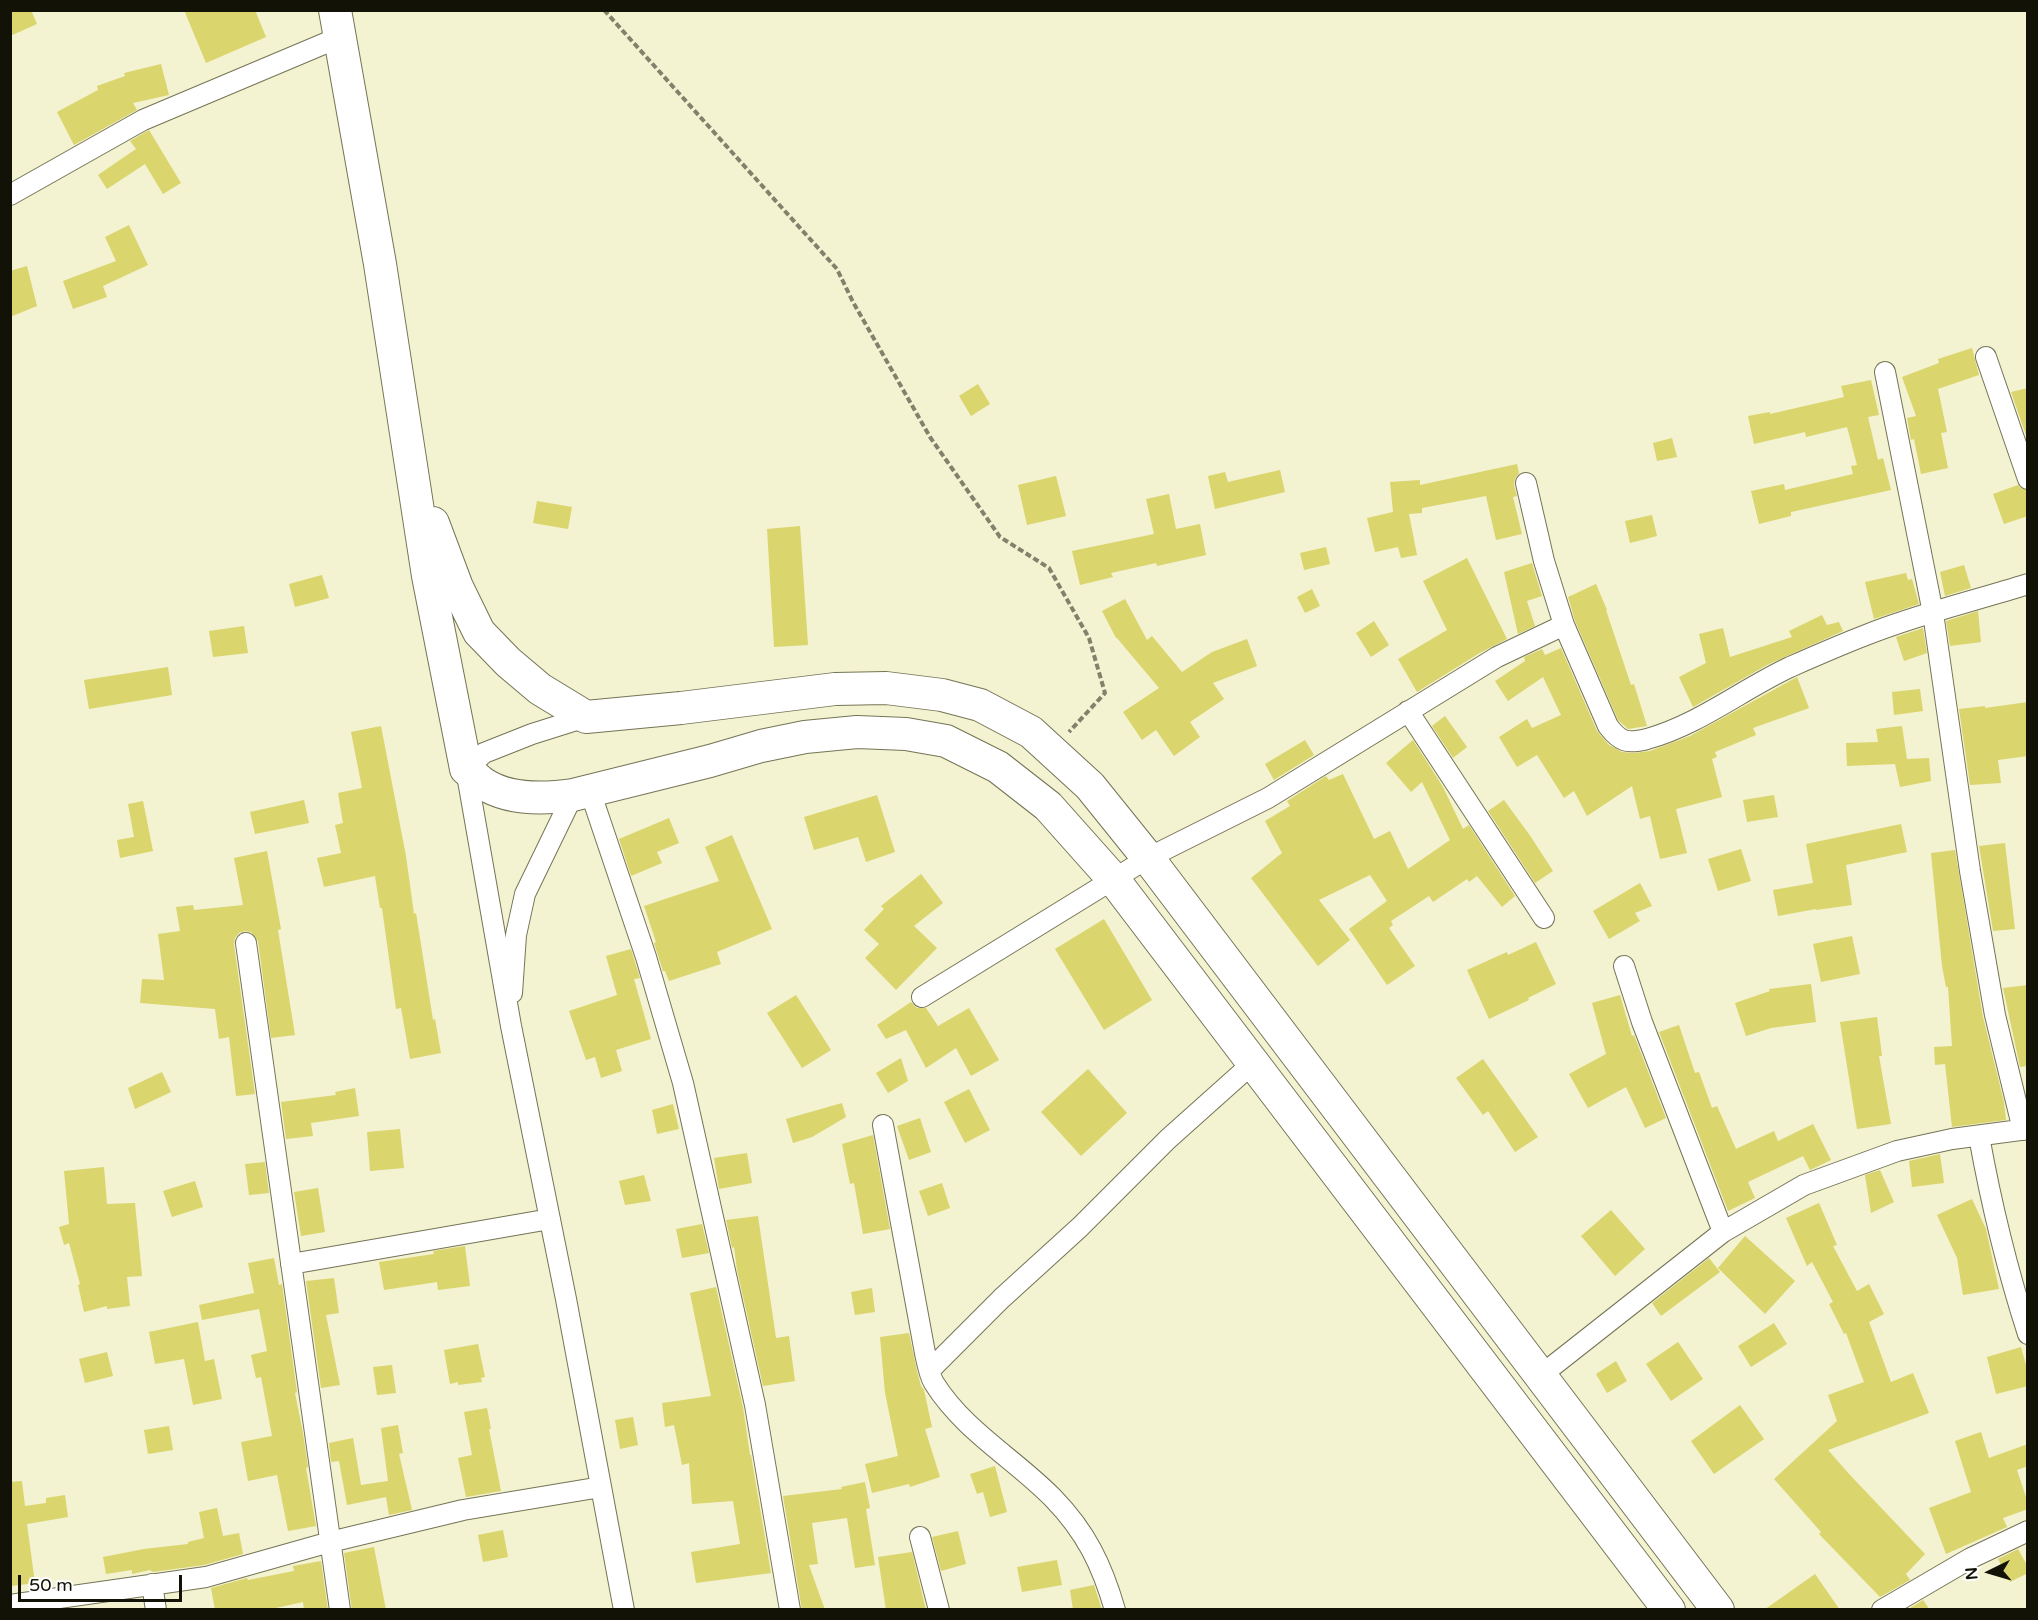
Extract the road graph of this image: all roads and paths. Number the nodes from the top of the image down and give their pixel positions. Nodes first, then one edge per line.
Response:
1 (604, 10) edge
2 (338, 24) edge
3 (10, 195) edge
4 (1986, 357) dead end
5 (1885, 372) dead end
6 (410, 463) junction
7 (2028, 479) edge
8 (1526, 483) dead end
9 (2028, 584) edge
10 (1933, 613) junction
11 (1564, 625) junction
12 (1408, 711) junction
13 (586, 717) junction
14 (1037, 738) junction
15 (466, 769) junction
16 (582, 793) junction
17 (1148, 858) junction
18 (1114, 880) junction
19 (1544, 918) dead end
20 (246, 943) dead end
21 (1624, 966) dead end
22 (922, 997) dead end
23 (511, 1026) junction
24 (1253, 1063) junction
25 (883, 1125) dead end
26 (2025, 1130) edge
27 (1979, 1136) junction
28 (550, 1219) junction
29 (1723, 1232) junction
30 (291, 1264) junction
31 (2028, 1334) edge
32 (930, 1370) junction
33 (1540, 1376) junction
34 (601, 1487) junction
35 (2028, 1531) edge
36 (920, 1537) dead end
37 (330, 1542) junction
38 (152, 1584) junction
39 (11, 1605) edge
40 (156, 1610) edge
41 (340, 1610) edge
42 (624, 1610) edge
43 (790, 1610) edge
44 (939, 1610) edge
45 (1114, 1610) edge
46 (1669, 1610) edge
47 (1718, 1610) edge
48 (1882, 1610) edge

1 - 14 path
2 - 3 street
2 - 6 main road
4 - 7 street
5 - 10 street
6 - 13 main road
6 - 15 main road
8 - 11 street
9 - 10 street
10 - 11 street
10 - 26 street
11 - 12 street
12 - 17 street
12 - 19 street
13 - 14 main road
13 - 15 street
14 - 17 main road
15 - 16 main road
15 - 23 street
16 - 18 main road
16 - 23 street
16 - 43 street
17 - 18 street
17 - 33 main road
18 - 22 street
18 - 24 main road
20 - 30 street
21 - 29 street
23 - 28 street
24 - 32 street
24 - 46 main road
25 - 32 street
26 - 27 street
27 - 29 street
27 - 31 street
28 - 30 street
28 - 34 street
29 - 33 street
30 - 37 street
32 - 45 street
33 - 47 main road
34 - 37 street
34 - 42 street
35 - 48 street
36 - 44 street
37 - 38 street
37 - 41 street
38 - 39 street
38 - 40 street

